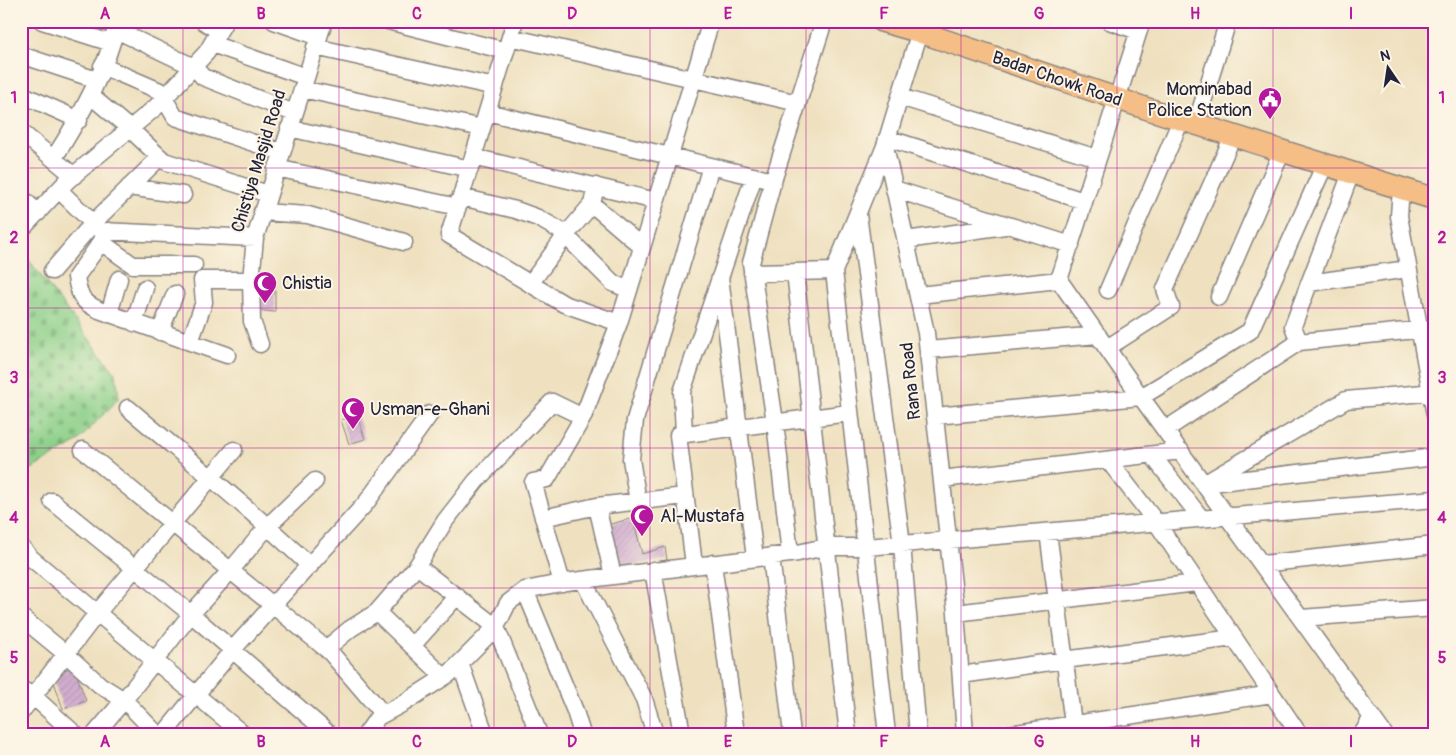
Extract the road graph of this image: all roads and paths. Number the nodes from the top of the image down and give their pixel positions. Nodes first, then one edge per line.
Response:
1 (42, 21) edge
2 (203, 21) edge
3 (274, 21) edge
4 (324, 21) edge
5 (388, 21) edge
6 (515, 21) edge
7 (711, 21) edge
8 (824, 21) edge
9 (880, 21) edge
10 (1109, 21) edge
11 (1228, 21) edge
12 (1140, 26) edge
13 (922, 27) edge
14 (115, 32) edge
15 (219, 32) edge
16 (317, 42) junction
17 (508, 44) junction
18 (21, 55) edge
19 (194, 67) junction
20 (100, 73) junction
21 (694, 78) junction
22 (304, 83) junction
23 (495, 88) junction
24 (21, 94) edge
25 (91, 96) junction
26 (900, 97) junction
27 (1116, 98) junction
28 (164, 99) junction
29 (798, 103) junction
30 (487, 112) junction
31 (79, 120) junction
32 (292, 120) junction
33 (1188, 122) junction
34 (482, 128) junction
35 (130, 129) junction
36 (21, 132) edge
37 (1233, 136) junction
38 (886, 142) junction
39 (1282, 151) junction
40 (281, 152) junction
41 (670, 156) junction
42 (160, 157) junction
43 (54, 158) junction
44 (1097, 158) junction
45 (472, 163) junction
46 (1324, 164) junction
47 (712, 166) junction
48 (276, 168) junction
49 (1351, 173) junction
50 (74, 176) junction
51 (754, 176) junction
52 (773, 181) junction
53 (596, 186) junction
54 (129, 187) junction
55 (1401, 188) junction
56 (894, 189) junction
57 (59, 190) junction
58 (268, 194) junction
59 (183, 195) dead end
60 (21, 197) edge
61 (1435, 199) edge
62 (656, 201) junction
63 (1084, 201) junction
64 (459, 202) junction
65 (592, 204) junction
66 (262, 212) junction
67 (858, 212) junction
68 (38, 213) junction
69 (93, 223) junction
70 (1009, 225) junction
71 (21, 230) edge
72 (566, 235) junction
73 (105, 237) junction
74 (255, 238) junction
75 (906, 240) junction
76 (404, 242) dead end
77 (1071, 244) junction
78 (642, 247) junction
79 (194, 265) dead end
80 (1408, 269) junction
81 (52, 271) dead end
82 (795, 272) junction
83 (834, 272) junction
84 (752, 273) junction
85 (720, 277) junction
86 (119, 279) dead end
87 (251, 280) junction
88 (1059, 280) junction
89 (1309, 283) junction
90 (530, 284) junction
91 (145, 288) dead end
92 (629, 290) junction
93 (1108, 290) dead end
94 (175, 294) dead end
95 (918, 294) junction
96 (1219, 297) dead end
97 (109, 314) junction
98 (134, 322) junction
99 (619, 323) junction
100 (1427, 329) edge
101 (160, 332) junction
102 (190, 342) junction
103 (1103, 342) junction
104 (1299, 342) junction
105 (260, 344) dead end
106 (928, 350) junction
107 (227, 355) dead end
108 (1432, 392) edge
109 (1141, 397) junction
110 (128, 408) dead end
111 (850, 413) junction
112 (430, 414) dead end
113 (1435, 415) edge
114 (935, 416) junction
115 (583, 417) junction
116 (810, 418) junction
117 (775, 422) junction
118 (739, 427) junction
119 (1165, 430) junction
120 (684, 434) junction
121 (83, 450) dead end
122 (234, 450) dead end
123 (1181, 451) junction
124 (1152, 455) junction
125 (1435, 457) edge
126 (1108, 460) junction
127 (210, 479) junction
128 (942, 479) junction
129 (314, 481) dead end
130 (1204, 484) junction
131 (685, 496) junction
132 (1435, 499) edge
133 (52, 501) dead end
134 (638, 502) junction
135 (597, 506) junction
136 (1227, 516) junction
137 (543, 518) junction
138 (1201, 518) junction
139 (1156, 522) junction
140 (172, 523) junction
141 (268, 526) junction
142 (1048, 532) junction
143 (948, 540) junction
144 (902, 544) junction
145 (1435, 545) edge
146 (21, 547) edge
147 (825, 547) junction
148 (866, 547) junction
149 (790, 554) junction
150 (763, 557) junction
151 (713, 563) junction
152 (1262, 564) junction
153 (310, 566) junction
154 (417, 566) junction
155 (694, 566) junction
156 (135, 569) junction
157 (231, 570) junction
158 (653, 570) junction
159 (613, 576) junction
160 (583, 580) junction
161 (1196, 582) junction
162 (562, 583) junction
163 (525, 590) junction
164 (457, 596) junction
165 (1056, 600) junction
166 (272, 606) junction
167 (1435, 608) edge
168 (98, 612) junction
169 (377, 612) junction
170 (956, 613) junction
171 (191, 614) junction
172 (21, 617) edge
173 (1301, 618) junction
174 (496, 627) junction
175 (1234, 638) junction
176 (412, 646) junction
177 (326, 649) junction
178 (232, 650) junction
179 (66, 654) junction
180 (154, 660) junction
181 (1064, 660) junction
182 (460, 663) junction
183 (961, 675) junction
184 (444, 677) junction
185 (27, 693) edge
186 (1272, 694) junction
187 (195, 695) junction
188 (124, 700) junction
189 (21, 712) edge
190 (383, 714) junction
191 (1372, 717) junction
192 (1073, 724) junction
193 (75, 734) edge
194 (95, 734) edge
195 (157, 734) edge
196 (164, 734) edge
197 (242, 734) edge
198 (329, 734) edge
199 (366, 734) edge
200 (485, 734) edge
201 (539, 734) edge
202 (582, 734) edge
203 (655, 734) edge
204 (682, 734) edge
205 (736, 734) edge
206 (792, 734) edge
207 (848, 734) edge
208 (886, 734) edge
209 (918, 734) edge
210 (965, 734) edge
211 (1009, 734) edge
212 (1299, 734) edge
213 (1362, 734) edge
214 (1384, 734) edge

1 - 14 street
2 - 15 street
3 - 16 street
4 - 16 street, Chistiya Masjid Road
5 - 17 street
6 - 17 street
7 - 21 street
8 - 29 street
9 - 13 main road, Badar Chowk Road
10 - 12 street
11 - 33 street
12 - 27 street
13 - 26 street, Rana Road
13 - 27 main road, Badar Chowk Road
14 - 19 street
14 - 20 street
15 - 19 street
15 - 22 street
16 - 22 street, Chistiya Masjid Road
16 - 23 street
17 - 21 street
17 - 23 street
18 - 20 street
19 - 28 street
19 - 32 street
20 - 25 street
20 - 28 street
21 - 29 street
21 - 41 street
22 - 32 street, Chistiya Masjid Road
22 - 34 street
23 - 30 street
24 - 31 street
25 - 31 street
25 - 35 street
26 - 38 street, Rana Road
26 - 44 street
27 - 33 main road, Badar Chowk Road
27 - 44 street
28 - 35 street
28 - 40 street
29 - 52 street
30 - 34 street
30 - 41 street
31 - 43 street
32 - 40 street, Chistiya Masjid Road
32 - 45 street
33 - 37 main road, Badar Chowk Road
33 - 93 street
34 - 45 street
35 - 42 street
35 - 50 street
36 - 43 street
37 - 39 main road, Badar Chowk Road
37 - 103 street
38 - 56 street, Rana Road
38 - 63 street
38 - 67 street
39 - 46 main road, Badar Chowk Road
39 - 96 street
40 - 48 street, Chistiya Masjid Road
41 - 47 street
41 - 62 street
42 - 54 street
42 - 58 street
43 - 50 street
44 - 63 street
45 - 53 street
45 - 64 street
46 - 49 main road, Badar Chowk Road
46 - 109 street
47 - 51 street
47 - 134 street
48 - 58 street, Chistiya Masjid Road
48 - 64 street
49 - 55 main road, Badar Chowk Road
49 - 89 street
50 - 57 street
51 - 52 street
51 - 85 street
52 - 84 street
53 - 62 street
53 - 65 street
54 - 59 street
54 - 69 street
55 - 61 main road, Badar Chowk Road
55 - 80 street
56 - 70 street
56 - 75 street, Rana Road
57 - 68 street
57 - 69 street
58 - 66 street, Chistiya Masjid Road
60 - 68 street
62 - 78 street
63 - 77 street
64 - 72 street
64 - 90 street
65 - 72 street
65 - 78 street
66 - 74 street, Chistiya Masjid Road
66 - 76 street
67 - 83 street
67 - 144 street
68 - 71 street
69 - 73 street
69 - 81 street
70 - 75 street
70 - 77 street
72 - 90 street
72 - 92 street
73 - 74 street
73 - 79 street
73 - 97 street
74 - 87 street, Chistiya Masjid Road
75 - 95 street, Rana Road
77 - 88 street
78 - 92 street
80 - 89 street
80 - 100 street
82 - 83 street
82 - 84 street
82 - 116 street
83 - 111 street
84 - 117 street
85 - 118 street
85 - 120 street
86 - 97 street
87 - 102 street
87 - 105 street, Chistiya Masjid Road
88 - 95 street
88 - 103 street
89 - 104 street
90 - 99 street
91 - 98 street
92 - 99 street
94 - 101 street
95 - 106 street, Rana Road
97 - 98 street
98 - 101 street
99 - 115 street
100 - 104 street
100 - 108 street
101 - 102 street
102 - 107 street
103 - 106 street
103 - 109 street
104 - 119 street
106 - 114 street, Rana Road
108 - 113 street
108 - 130 street
109 - 114 street
109 - 119 street
110 - 127 street
111 - 116 street
111 - 148 street
112 - 153 street
114 - 128 street, Rana Road
115 - 137 street
115 - 154 street
116 - 117 street
116 - 147 street
117 - 118 street
117 - 149 street
118 - 120 street
118 - 150 street
119 - 123 street
120 - 131 street
121 - 140 street
122 - 127 street
123 - 124 street
123 - 130 street
124 - 126 street
124 - 138 street
125 - 130 street
126 - 128 street
126 - 139 street
127 - 140 street
127 - 141 street
128 - 143 street, Rana Road
129 - 141 street
130 - 136 street
131 - 134 street
131 - 155 street
132 - 136 street
133 - 156 street
134 - 135 street
135 - 137 street
135 - 159 street
136 - 138 street
136 - 152 street
137 - 162 street
138 - 139 street
139 - 142 street
139 - 161 street
140 - 156 street
140 - 157 street
141 - 153 street
141 - 157 street
142 - 143 street
142 - 165 street
143 - 144 street
143 - 170 street, Rana Road
144 - 148 street
144 - 209 street
145 - 152 street
146 - 168 street
147 - 148 street
147 - 149 street
147 - 207 street
148 - 208 street
149 - 150 street
150 - 151 street
150 - 206 street
151 - 155 street
151 - 205 street
152 - 173 street
153 - 166 street
154 - 164 street
154 - 169 street
155 - 158 street
156 - 168 street
156 - 171 street
157 - 166 street
157 - 171 street
158 - 159 street
158 - 204 street
159 - 160 street
160 - 162 street
160 - 203 street
161 - 165 street
161 - 175 street
162 - 163 street
163 - 174 street
163 - 202 street
164 - 174 street
164 - 176 street
165 - 170 street
165 - 181 street
166 - 177 street
166 - 178 street
167 - 173 street
168 - 179 street
168 - 180 street
169 - 176 street
169 - 177 street
170 - 183 street, Rana Road
171 - 178 street
171 - 180 street
172 - 179 street
173 - 191 street
174 - 182 street
174 - 201 street
175 - 181 street
175 - 186 street
176 - 184 street
177 - 190 street
178 - 187 street
178 - 198 street
179 - 185 street
179 - 188 street
180 - 187 street
180 - 188 street
181 - 183 street
181 - 192 street
182 - 184 street
182 - 200 street
183 - 210 street, Rana Road
184 - 190 street
185 - 189 street
185 - 193 street
186 - 192 street
186 - 212 street
187 - 196 street
187 - 197 street
188 - 194 street
188 - 195 street
190 - 199 street
191 - 213 street
191 - 214 street
192 - 211 street

